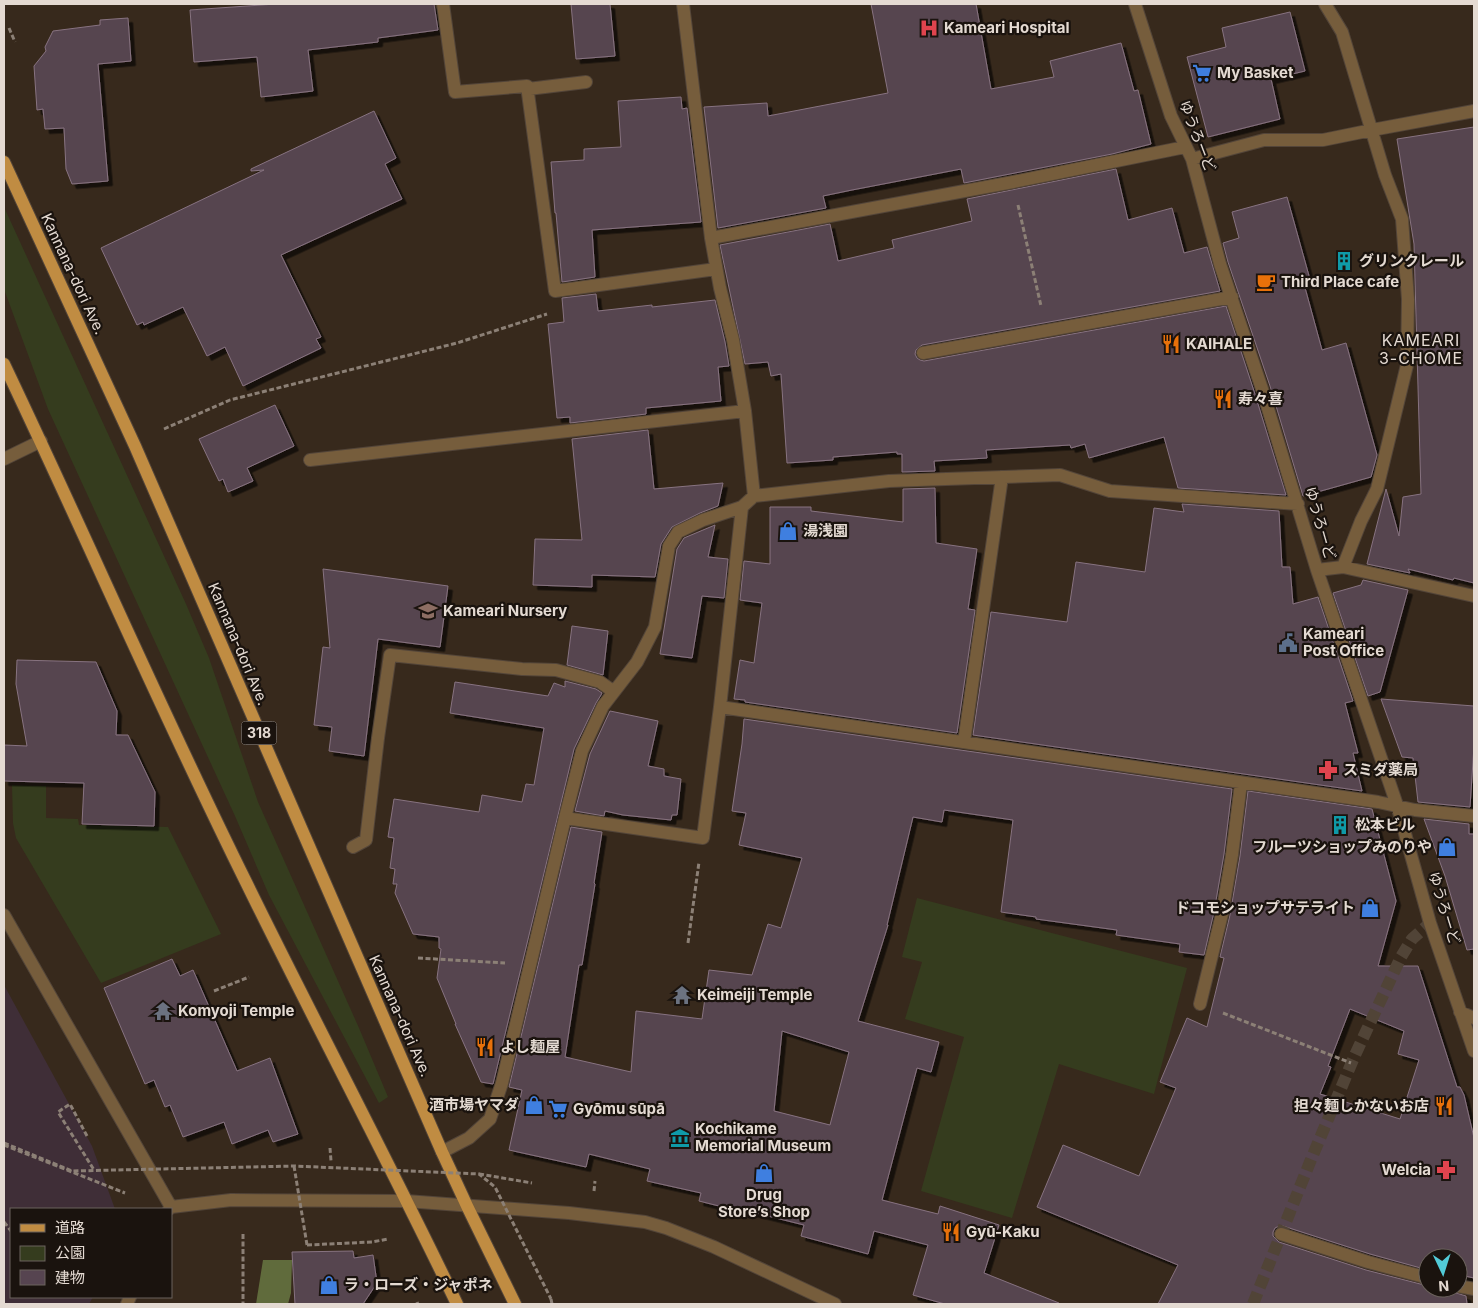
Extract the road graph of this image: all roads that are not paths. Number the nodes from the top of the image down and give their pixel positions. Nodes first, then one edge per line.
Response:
1 (443, 4) edge
2 (684, 4) edge
3 (1135, 4) edge
4 (1325, 4) edge
5 (586, 82) dead end
6 (528, 89) junction
7 (1474, 111) edge
8 (1372, 130) junction
9 (1185, 147) junction
10 (1192, 159) junction
11 (4, 162) edge
12 (711, 238) junction
13 (716, 269) junction
14 (1232, 298) junction
15 (923, 353) dead end
16 (4, 364) edge
17 (745, 411) junction
18 (41, 440) junction
19 (4, 459) edge
20 (310, 460) dead end
21 (1002, 477) junction
22 (754, 496) junction
23 (1298, 504) junction
24 (742, 507) junction
25 (1343, 567) junction
26 (1317, 570) junction
27 (1474, 596) edge
28 (614, 692) junction
29 (720, 707) junction
30 (964, 742) junction
31 (1241, 783) junction
32 (1396, 805) junction
33 (1474, 816) edge
34 (565, 818) junction
35 (353, 847) dead end
36 (4, 915) edge
37 (1200, 1004) road end
38 (1460, 1012) junction
39 (1474, 1018) edge
40 (1474, 1052) edge
41 (442, 1152) junction
42 (406, 1201) junction
43 (467, 1206) junction
44 (170, 1208) edge
45 (1281, 1234) dead end
46 (1418, 1275) edge
47 (457, 1304) edge
48 (515, 1304) edge
49 (835, 1304) edge

1 - 6 street
2 - 12 street
3 - 9 street, ゆうろーど
4 - 8 street
5 - 6 street
6 - 13 street
7 - 8 street
8 - 10 street
8 - 25 street
9 - 10 street, ゆうろーど
9 - 12 street
10 - 14 street, ゆうろーど
11 - 41 main road, Kannana-dori Ave. / 318
12 - 13 street
13 - 17 street
14 - 15 street
14 - 23 street, ゆうろーど
16 - 18 main road
17 - 20 street
17 - 22 street
18 - 19 street
18 - 42 main road
21 - 22 street
21 - 23 street
21 - 30 street
22 - 24 street
23 - 26 street, ゆうろーど
24 - 28 street
24 - 29 street
25 - 26 street
25 - 27 street
26 - 32 street, ゆうろーど
28 - 34 street
28 - 35 street
29 - 30 street
29 - 34 street
30 - 31 street
31 - 32 street
31 - 37 street
32 - 33 street
32 - 38 street, ゆうろーど
34 - 41 street
36 - 44 street
38 - 39 street
38 - 40 street, ゆうろーど
41 - 43 main road, Kannana-dori Ave. / 318
42 - 43 street
42 - 44 street
42 - 47 main road
43 - 48 main road, Kannana-dori Ave. / 318
43 - 49 street
45 - 46 street

